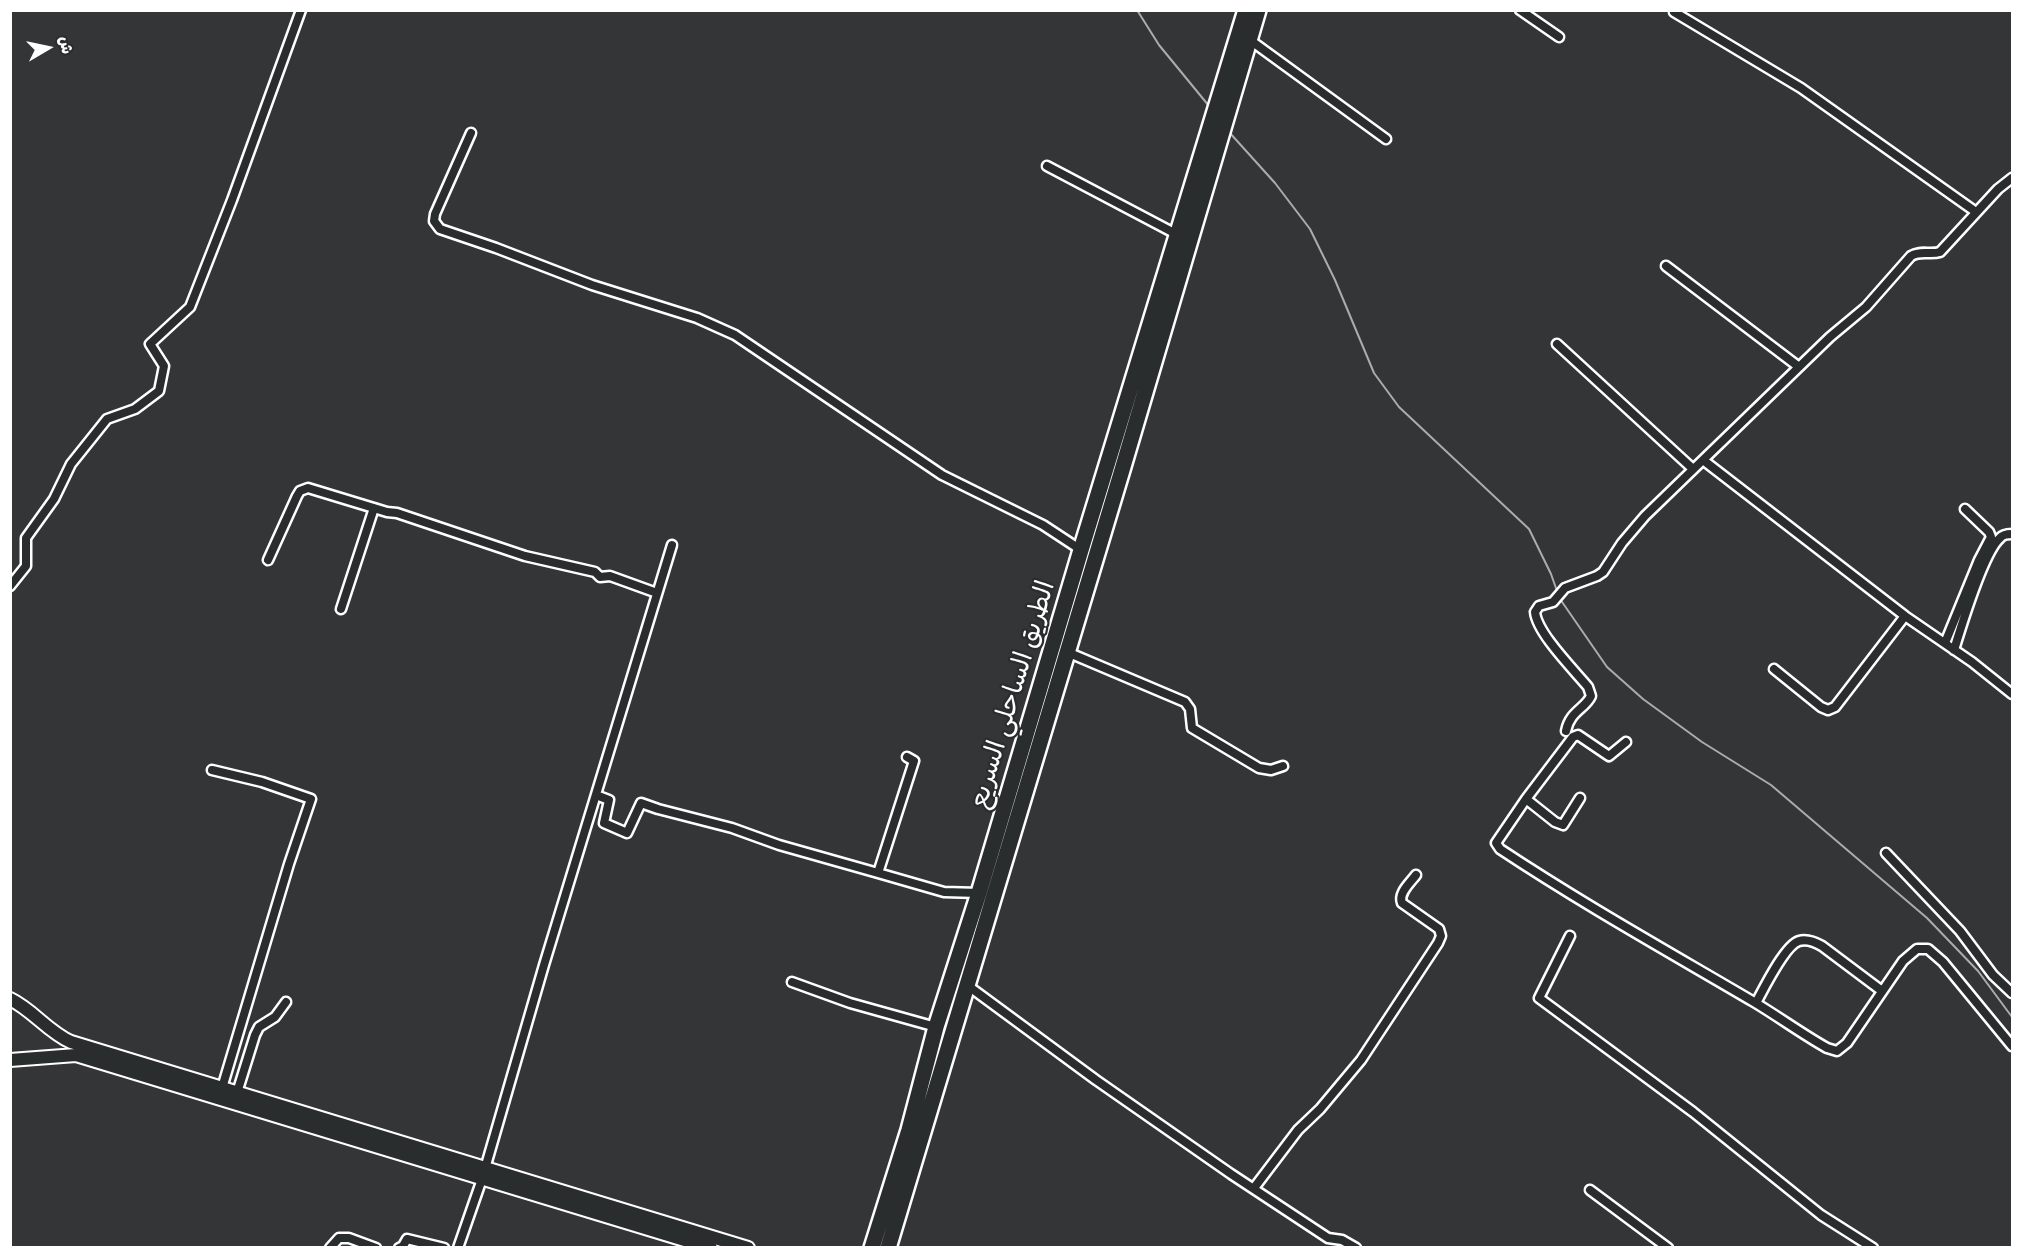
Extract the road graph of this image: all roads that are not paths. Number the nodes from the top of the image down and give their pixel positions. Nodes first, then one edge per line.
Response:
1 (301, 10) edge
2 (1246, 10) edge
3 (1258, 10) edge
4 (1520, 10) edge
5 (1674, 12) edge
6 (1559, 37) dead end
7 (1250, 40) junction
8 (1223, 106) junction
9 (471, 133) dead end
10 (1386, 139) dead end
11 (1207, 159) junction
12 (1047, 166) dead end
13 (2013, 178) edge
14 (1976, 212) junction
15 (1178, 235) junction
16 (1666, 266) dead end
17 (1557, 344) dead end
18 (1798, 368) junction
19 (1703, 460) junction
20 (1693, 469) junction
21 (374, 508) junction
22 (1965, 510) dead end
23 (2013, 534) edge
24 (672, 545) dead end
25 (1081, 550) junction
26 (268, 560) dead end
27 (10, 586) edge
28 (657, 593) junction
29 (341, 609) dead end
30 (1905, 616) junction
31 (1945, 643) junction
32 (1954, 650) junction
33 (1066, 652) junction
34 (1774, 669) dead end
35 (2013, 694) edge
36 (1566, 731) dead end
37 (1626, 742) dead end
38 (907, 758) dead end
39 (1283, 766) dead end
40 (212, 770) dead end
41 (596, 795) junction
42 (1580, 798) dead end
43 (1526, 799) junction
44 (1886, 853) dead end
45 (878, 873) junction
46 (1416, 875) dead end
47 (979, 892) junction
48 (1570, 936) dead end
49 (792, 982) dead end
50 (967, 984) junction
51 (1882, 991) junction
52 (2013, 993) edge
53 (10, 999) edge
54 (286, 1002) dead end
55 (1756, 1003) junction
56 (936, 1027) junction
57 (2013, 1046) edge
58 (10, 1060) edge
59 (143, 1070) junction
60 (222, 1088) junction
61 (236, 1098) junction
62 (483, 1173) junction
63 (1254, 1188) junction
64 (1590, 1190) dead end
65 (563, 1197) junction
66 (330, 1248) edge
67 (376, 1248) edge
68 (399, 1248) edge
69 (444, 1248) edge
70 (458, 1248) edge
71 (711, 1248) edge
72 (748, 1248) edge
73 (872, 1248) edge
74 (888, 1248) edge
75 (1356, 1248) edge
76 (1668, 1248) edge
77 (1873, 1248) edge

1 - 27 street
2 - 8 highway
3 - 7 highway
4 - 6 street
5 - 14 street
7 - 8 highway
7 - 10 street
8 - 11 highway
9 - 25 street
11 - 15 highway, الطريق الساحلي السريع
11 - 33 highway, الطريق الساحلي السريع
12 - 15 street
13 - 14 street
14 - 18 street
15 - 25 highway, الطريق الساحلي السريع
16 - 18 street
17 - 20 street
18 - 19 street
19 - 20 street
19 - 30 street
20 - 36 street
21 - 26 street
21 - 28 street
21 - 29 street
22 - 31 street
23 - 32 street
24 - 28 street
25 - 47 highway, الطريق الساحلي السريع
28 - 41 street
30 - 31 street
30 - 34 street
31 - 32 street
32 - 35 street
33 - 39 street
33 - 50 highway, الطريق الساحلي السريع
37 - 43 street
38 - 45 street
40 - 60 street
41 - 45 street
41 - 62 street
42 - 43 street
43 - 55 street
44 - 52 street
45 - 47 street
46 - 63 street
47 - 56 highway, الطريق الساحلي السريع
48 - 77 street
49 - 56 street
50 - 63 street
50 - 74 highway, الطريق الساحلي السريع
51 - 55 street
51 - 55 street
51 - 57 street
53 - 59 street
54 - 61 street
56 - 73 highway, الطريق الساحلي السريع
58 - 59 street
59 - 60 street
59 - 61 street
60 - 61 street
61 - 62 street
62 - 65 street
62 - 70 street
63 - 75 street
64 - 76 street
65 - 71 street
65 - 72 street
66 - 67 street
68 - 69 street

